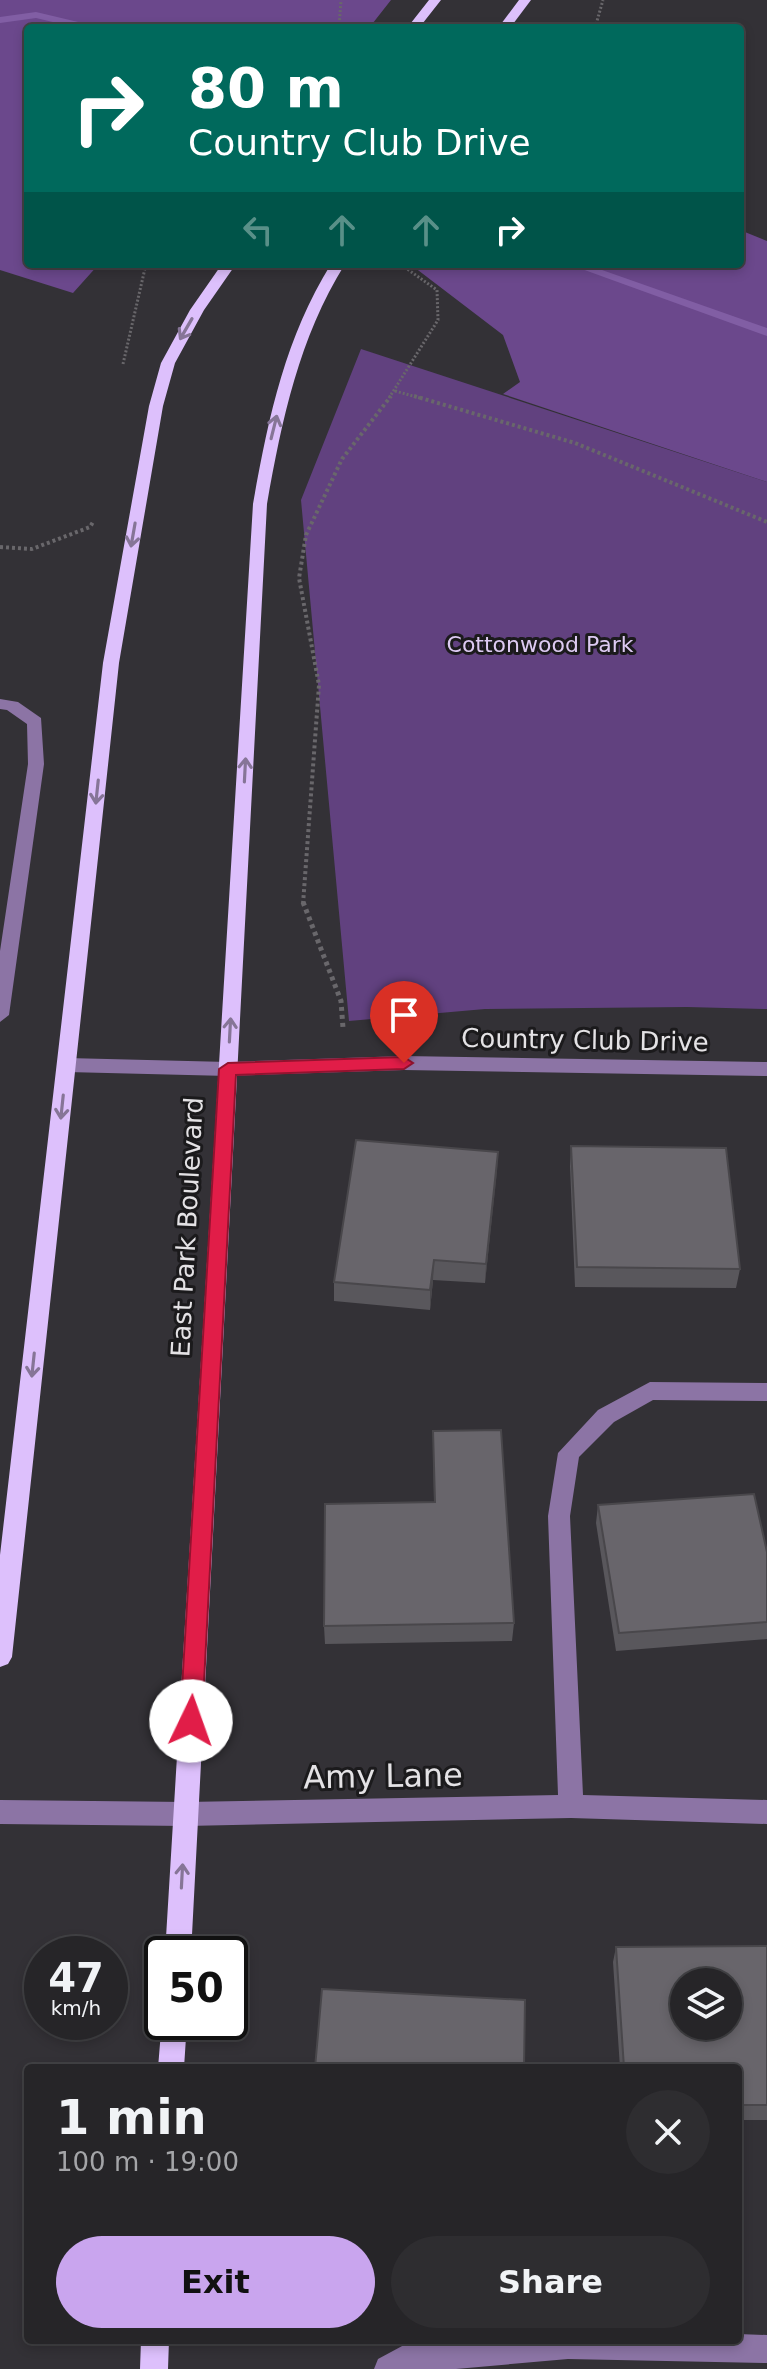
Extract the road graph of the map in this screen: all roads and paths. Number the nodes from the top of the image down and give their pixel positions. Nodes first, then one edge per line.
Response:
1 (341, 0) edge
2 (434, 0) edge
3 (525, 0) edge
4 (603, 0) edge
5 (339, 24) edge
6 (416, 24) edge
7 (507, 24) edge
8 (596, 24) edge
9 (145, 268) edge
10 (226, 268) edge
11 (335, 268) edge
12 (406, 268) edge
13 (121, 377) dead end
14 (395, 391) junction
15 (97, 514) dead end
16 (767, 522) edge
17 (0, 547) edge
18 (0, 704) edge
19 (0, 1015) edge
20 (67, 1065) junction
21 (346, 1065) junction
22 (228, 1069) junction
23 (767, 1069) edge
24 (767, 1392) edge
25 (0, 1657) edge
26 (571, 1806) junction
27 (0, 1812) edge
28 (767, 1812) edge
29 (186, 1814) junction
30 (179, 1936) edge
31 (173, 2040) edge
32 (171, 2064) edge
33 (155, 2344) edge
34 (767, 2349) edge
35 (154, 2369) edge
36 (388, 2369) edge

1 - 5 path
2 - 6 main road
3 - 7 main road
4 - 8 path
9 - 13 path
10 -> 20 main road
22 -> 11 main road, East Park Boulevard
12 - 14 path
14 - 16 path
14 - 21 path
15 - 17 path
18 - 19 street
20 - 22 street, Country Club Drive
20 -> 25 main road
21 - 22 street, Country Club Drive
21 - 23 street, Country Club Drive
22 - 29 main road, East Park Boulevard
24 - 26 street
26 - 28 street, Amy Lane
26 - 29 street, Amy Lane
27 - 29 street, Amy Lane
30 -> 29 main road, East Park Boulevard
31 - 32 main road
33 - 35 main road
34 - 36 street

